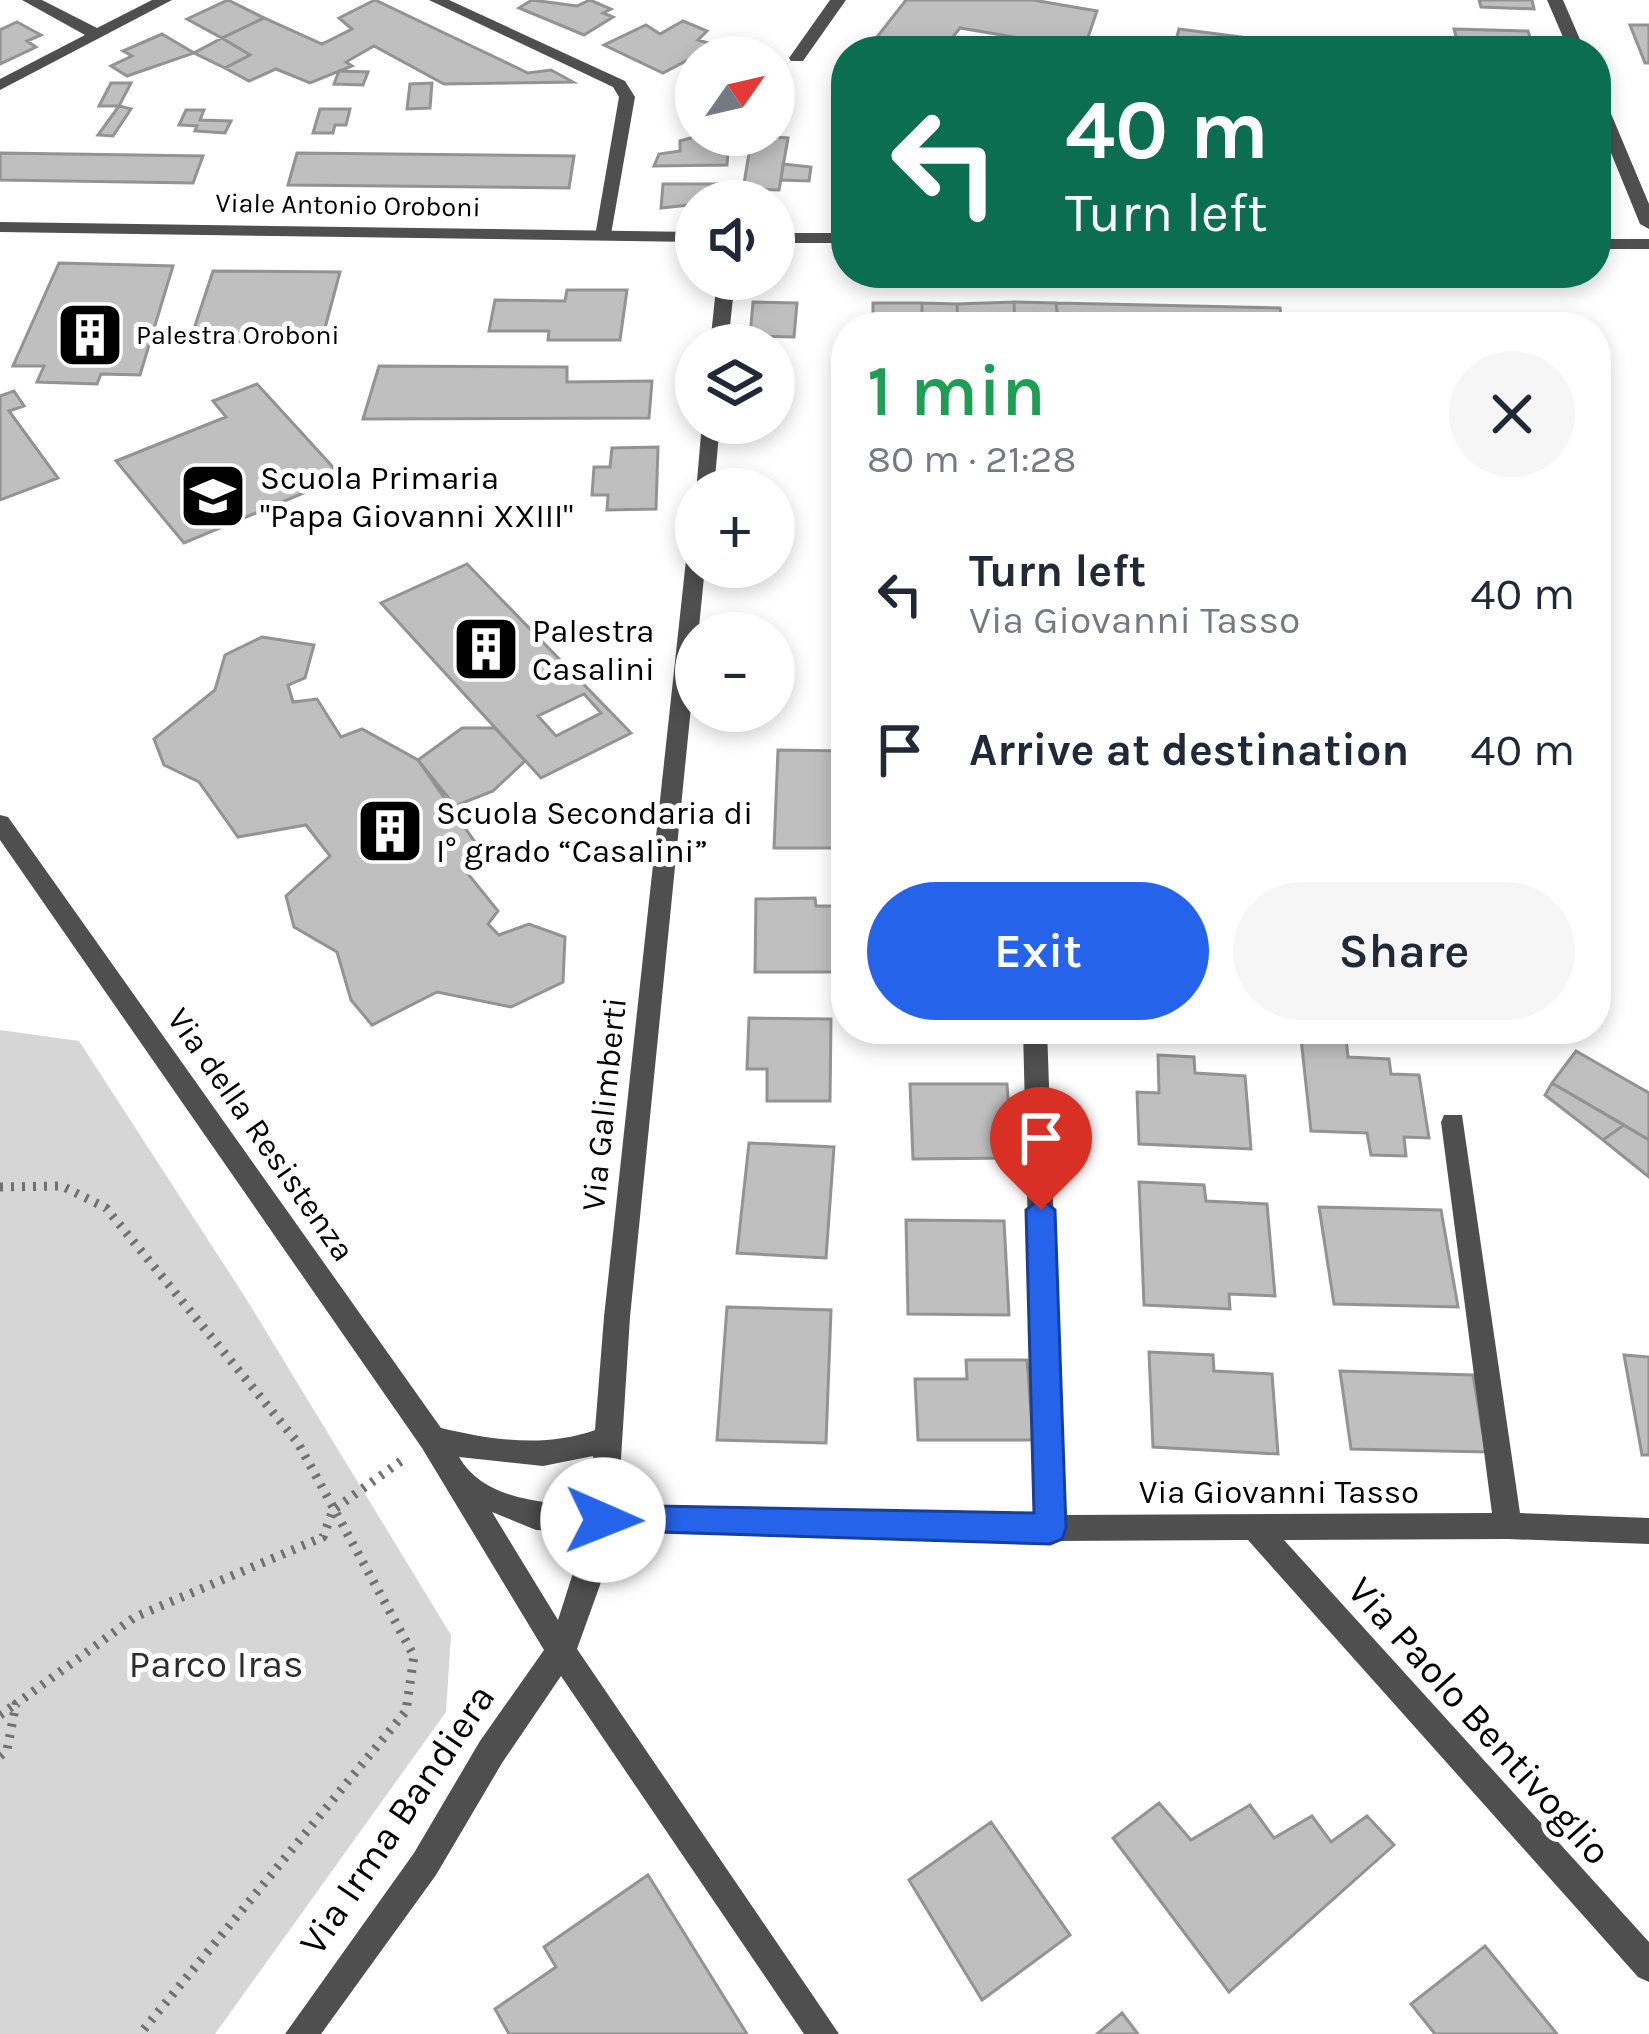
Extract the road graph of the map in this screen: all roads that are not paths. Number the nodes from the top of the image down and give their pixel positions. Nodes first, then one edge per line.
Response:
1 (30, 0) edge
2 (164, 0) edge
3 (437, 0) edge
4 (838, 0) edge
5 (1555, 0) edge
6 (98, 35) junction
7 (1570, 36) edge
8 (797, 58) dead end
9 (0, 85) edge
10 (1611, 134) edge
11 (1649, 224) edge
12 (0, 227) edge
13 (604, 236) junction
14 (675, 237) edge
15 (795, 238) edge
16 (831, 238) edge
17 (1611, 244) edge
18 (1649, 244) edge
19 (693, 588) edge
20 (0, 824) edge
21 (1035, 1044) edge
22 (1453, 1122) dead end
23 (608, 1438) junction
24 (432, 1439) junction
25 (464, 1487) junction
26 (603, 1520) junction
27 (1508, 1526) junction
28 (1254, 1527) junction
29 (1050, 1528) junction
30 (1649, 1531) edge
31 (561, 1651) junction
32 (1649, 1966) edge
33 (301, 2034) edge
34 (823, 2034) edge

1 - 6 street
2 - 6 street
3 - 13 street
4 - 8 street
5 - 7 street
6 - 9 street
10 - 11 street
12 - 13 street, Viale Antonio Oroboni
13 - 14 street, Viale Antonio Oroboni
15 - 16 street
17 - 18 street
19 - 23 street, Via Galimberti
20 - 24 street, Via della Resistenza
21 - 29 street
22 - 27 street
23 - 24 street
23 - 26 street, Via Galimberti
24 - 25 street, Via della Resistenza
25 - 26 street
25 - 31 street, Via della Resistenza
26 - 29 street, Via Giovanni Tasso
26 - 31 street, Via Galimberti
27 - 28 street, Via Giovanni Tasso
27 - 30 street, Via Giovanni Tasso
28 - 29 street, Via Giovanni Tasso
28 - 32 street, Via Paolo Bentivoglio
31 - 33 street, Via Irma Bandiera
31 - 34 street, Via della Resistenza

